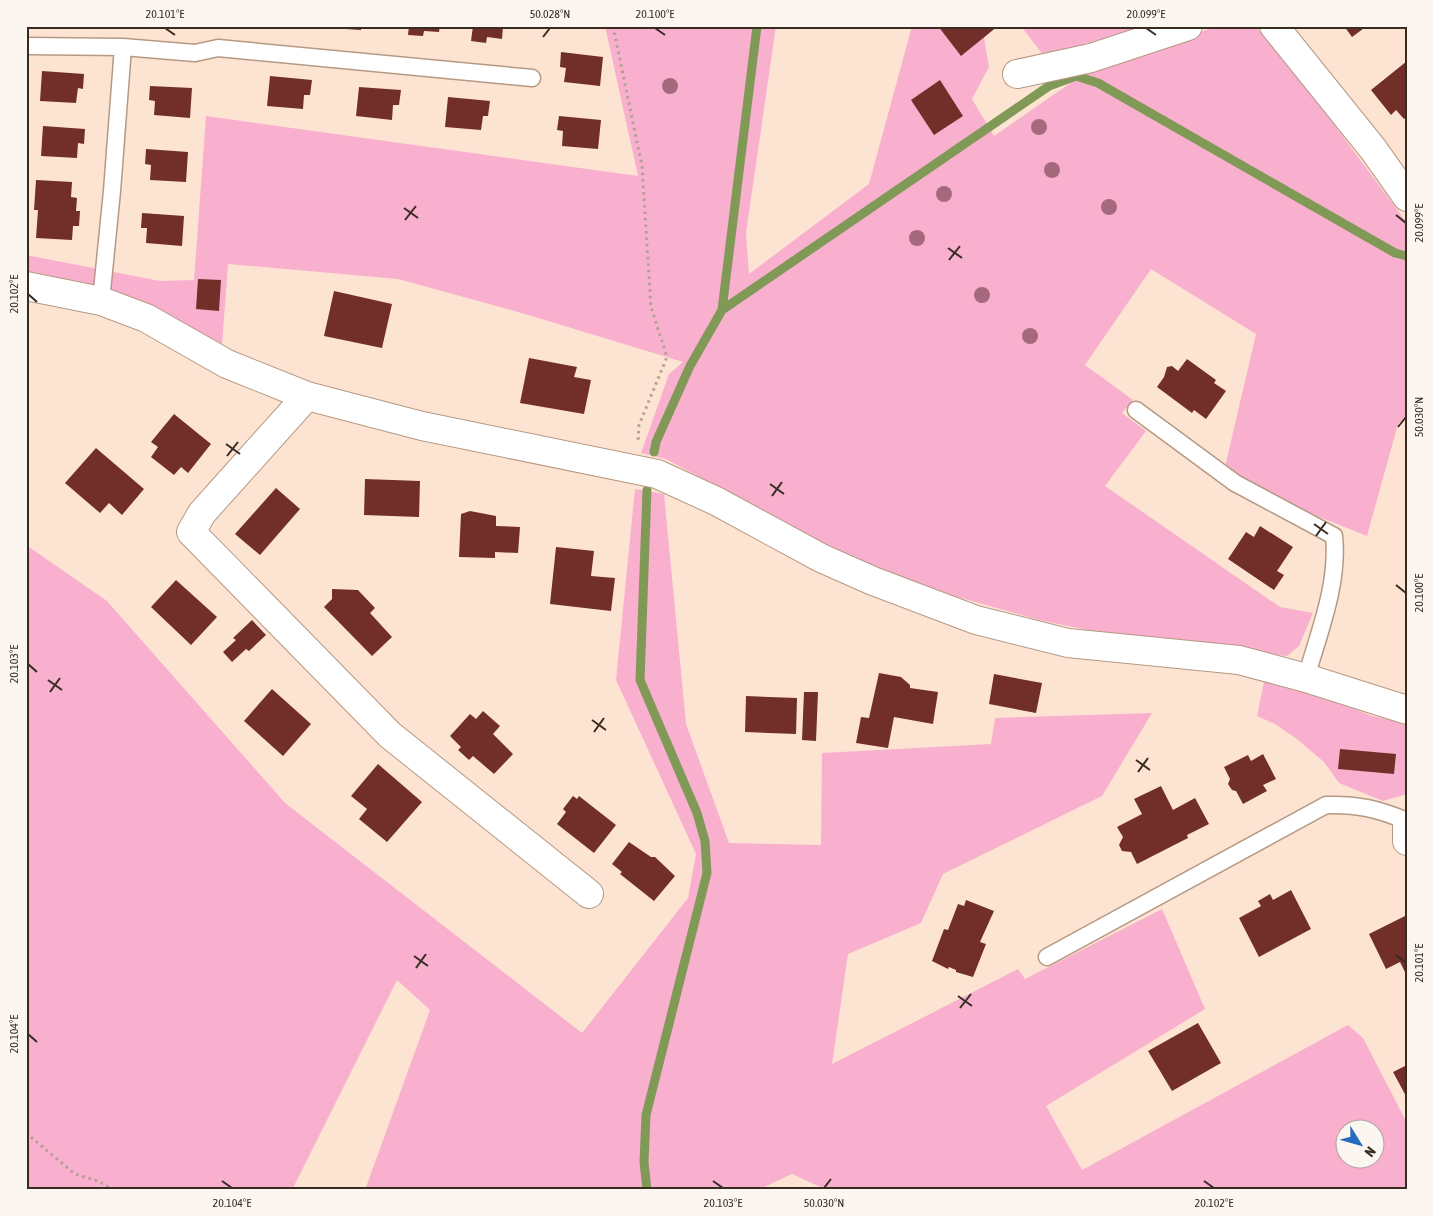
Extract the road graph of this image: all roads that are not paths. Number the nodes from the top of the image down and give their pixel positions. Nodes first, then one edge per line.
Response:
1 (1188, 26) edge
2 (1274, 26) edge
3 (26, 46) edge
4 (123, 48) junction
5 (1017, 74) dead end
6 (532, 78) dead end
7 (1407, 197) edge
8 (26, 286) edge
9 (101, 301) junction
10 (307, 396) junction
11 (1136, 410) dead end
12 (1306, 678) junction
13 (1407, 710) edge
14 (1407, 821) edge
15 (1407, 826) edge
16 (1407, 841) edge
17 (589, 894) dead end
18 (1047, 957) dead end

1 - 5 street
2 - 7 street
3 - 4 lane
4 - 6 lane
4 - 9 lane
8 - 9 street
9 - 10 street
10 - 12 street
10 - 17 street
11 - 12 lane
12 - 13 street
14 - 18 lane
15 - 16 street

